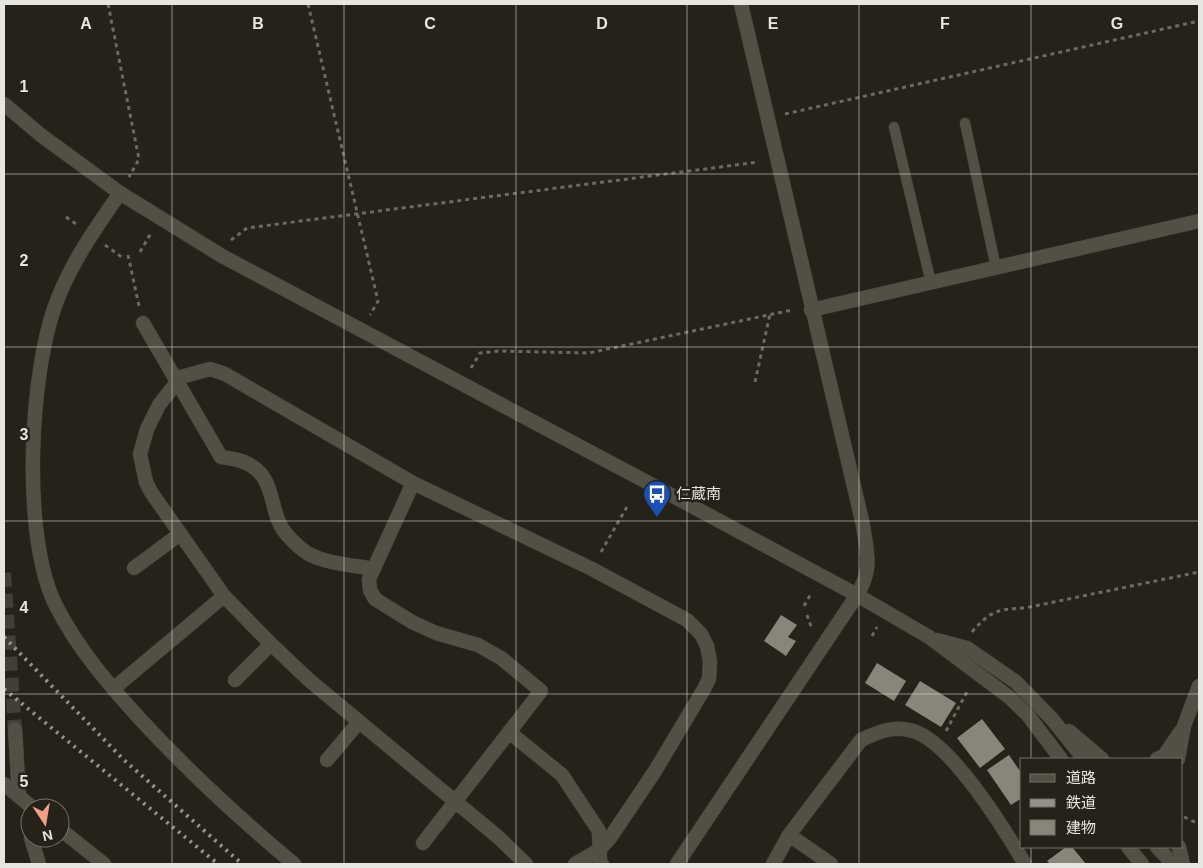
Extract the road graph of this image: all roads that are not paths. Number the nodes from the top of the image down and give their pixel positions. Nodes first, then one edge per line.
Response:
1 (740, 4) edge
2 (4, 104) edge
3 (965, 123) dead end
4 (894, 127) dead end
5 (120, 193) junction
6 (1199, 221) edge
7 (996, 268) junction
8 (931, 283) junction
9 (810, 308) junction
10 (143, 323) road end
11 (176, 382) junction
12 (413, 483) junction
13 (180, 534) junction
14 (134, 568) dead end
15 (374, 569) junction
16 (857, 595) junction
17 (224, 596) junction
18 (929, 637) junction
19 (271, 644) junction
20 (236, 680) dead end
21 (1199, 686) edge
22 (113, 689) junction
23 (1052, 719) junction
24 (359, 722) junction
25 (1184, 726) junction
26 (15, 729) tunnel mouth
27 (509, 732) junction
28 (1061, 758) edge
29 (1083, 758) edge
30 (1101, 758) edge
31 (1159, 758) edge
32 (1178, 758) edge
33 (327, 760) dead end
34 (4, 784) edge
35 (19, 796) junction
36 (21, 798) edge
37 (454, 802) junction
38 (789, 835) junction
39 (70, 838) edge
40 (423, 843) dead end
41 (34, 848) edge
42 (1129, 848) edge
43 (1158, 848) edge
44 (1179, 848) edge
45 (599, 850) junction
46 (39, 864) edge
47 (104, 864) edge
48 (294, 864) edge
49 (526, 864) edge
50 (575, 864) edge
51 (602, 864) edge
52 (677, 864) edge
53 (773, 864) edge
54 (831, 864) edge
55 (1025, 864) edge
56 (1142, 864) edge
57 (1173, 864) edge
58 (1183, 864) edge

1 - 9 street
2 - 5 street
3 - 7 lane
4 - 8 lane
5 - 16 street
5 - 22 street
6 - 7 street
7 - 8 street
8 - 9 street
9 - 16 street
10 - 11 street
11 - 12 street
11 - 13 street
11 - 15 street
12 - 15 street
12 - 45 street
13 - 14 street
13 - 17 street
15 - 27 street
16 - 18 street
16 - 52 street
17 - 19 street
17 - 22 street
18 - 23 street
18 - 28 street
19 - 20 street
19 - 24 street
21 - 25 street
22 - 48 street
23 - 29 street
23 - 30 street
24 - 33 street
24 - 37 street
25 - 31 street
25 - 32 street
26 - 35 street
27 - 37 street
27 - 45 street
34 - 35 street
35 - 36 street
37 - 40 street
37 - 49 street
38 - 53 street
38 - 54 street
38 - 55 street
39 - 47 street
41 - 46 street
42 - 56 street
43 - 57 street
44 - 58 street
45 - 50 street
45 - 51 street

